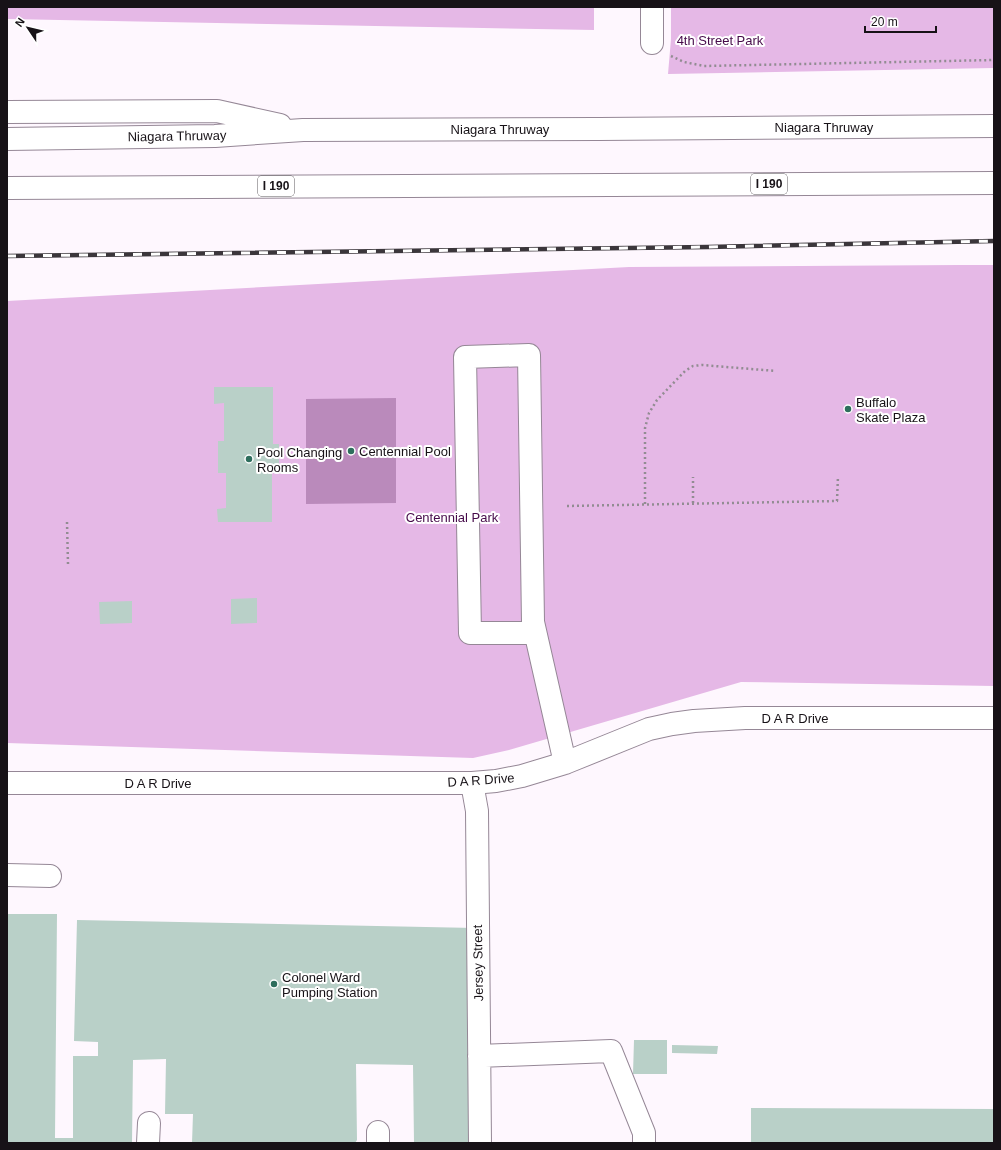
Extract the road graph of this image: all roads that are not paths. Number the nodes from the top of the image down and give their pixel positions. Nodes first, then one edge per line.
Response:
1 (652, 7) edge
2 (652, 43) road end
3 (7, 112) edge
4 (994, 126) edge
5 (304, 130) junction
6 (7, 139) edge
7 (994, 182) edge
8 (7, 188) edge
9 (535, 633) junction
10 (994, 718) edge
11 (565, 763) junction
12 (7, 783) edge
13 (472, 783) junction
14 (7, 875) edge
15 (50, 876) dead end
16 (479, 1056) junction
17 (480, 1143) edge
18 (644, 1143) edge

1 - 2 main road
3 - 5 main road
4 - 5 main road, Niagara Thruway
5 - 6 main road, Niagara Thruway
7 - 8 main road, I 190
9 - 9 main road
9 - 11 main road
10 - 11 main road, D A R Drive
11 - 13 main road, D A R Drive
12 - 13 main road, D A R Drive
13 - 16 main road, Jersey Street
14 - 15 main road
16 - 17 main road, Jersey Street
16 - 18 main road

